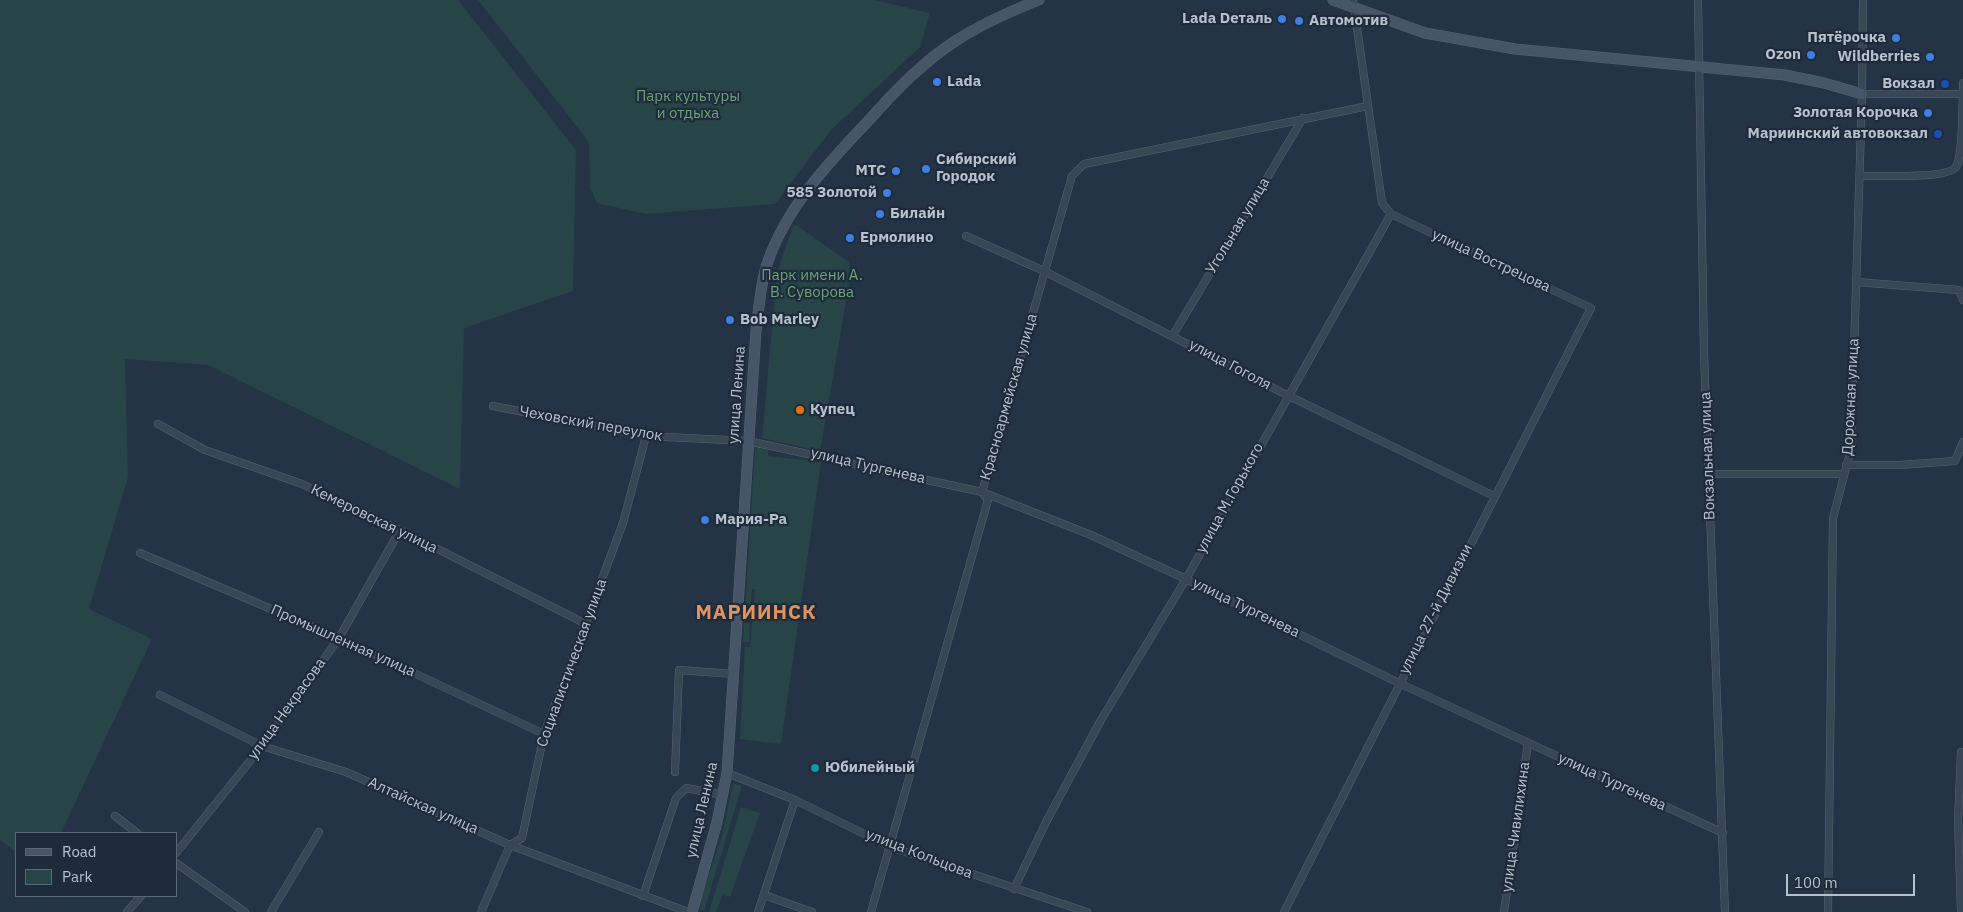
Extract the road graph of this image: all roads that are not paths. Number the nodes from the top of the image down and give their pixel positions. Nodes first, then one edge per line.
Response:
1 (1039, 0) edge
2 (1333, 0) edge
3 (1698, 0) edge
4 (1863, 0) edge
5 (1353, 4) edge
6 (1698, 65) junction
7 (1963, 83) edge
8 (1862, 94) junction
9 (1963, 94) edge
10 (1368, 106) junction
11 (1303, 118) junction
12 (1860, 176) junction
13 (1391, 214) junction
14 (966, 236) dead end
15 (1044, 271) junction
16 (1856, 282) junction
17 (1963, 300) edge
18 (1591, 308) joint
19 (1173, 335) junction
20 (1287, 396) junction
21 (493, 406) dead end
22 (158, 424) dead end
23 (646, 436) junction
24 (748, 441) junction
25 (1963, 442) edge
26 (1846, 465) junction
27 (1708, 474) junction
28 (1844, 474) junction
29 (982, 492) junction
30 (1494, 496) junction
31 (400, 530) junction
32 (140, 553) dead end
33 (1186, 578) junction
34 (586, 624) junction
35 (339, 638) junction
36 (734, 674) junction
37 (1399, 683) junction
38 (160, 695) dead end
39 (544, 734) junction
40 (1528, 743) junction
41 (262, 746) junction
42 (1961, 752) dead end
43 (675, 772) dead end
44 (728, 773) junction
45 (723, 795) junction
46 (795, 800) junction
47 (115, 816) dead end
48 (136, 832) edge
49 (318, 832) dead end
50 (1723, 833) junction
51 (510, 845) junction
52 (891, 847) junction
53 (178, 851) edge
54 (178, 864) edge
55 (1014, 889) junction
56 (764, 895) junction
57 (643, 896) junction
58 (140, 897) edge
59 (1073, 909) edge
60 (127, 912) edge
61 (245, 912) edge
62 (271, 912) edge
63 (481, 912) edge
64 (688, 912) edge
65 (692, 912) edge
66 (758, 912) edge
67 (812, 912) edge
68 (871, 912) edge
69 (1088, 912) edge
70 (1284, 912) edge
71 (1504, 912) edge
72 (1725, 912) edge
73 (1828, 912) edge
74 (1961, 912) edge

1 - 24 main road, улица Ленина
2 - 5 main road
3 - 6 street, Вокзальная улица
4 - 8 street, Дорожная улица
5 - 6 main road
5 - 10 street
6 - 8 main road
6 - 27 street, Вокзальная улица
7 - 9 street
8 - 9 street
8 - 12 street, Дорожная улица
9 - 12 street
10 - 11 street, Красноармейская улица
10 - 13 street
11 - 15 street, Красноармейская улица
11 - 19 street, Угольная улица
12 - 16 street, Дорожная улица
13 - 18 street, улица Вострецова
13 - 20 street, улица М.Горького
14 - 15 street, улица Гоголя
15 - 19 street, улица Гоголя
15 - 29 street, Красноармейская улица
16 - 17 street
16 - 26 street, Дорожная улица
18 - 30 street, улица 27-й Дивизии
19 - 20 street, улица Гоголя
20 - 30 street, улица Гоголя
20 - 33 street, улица М.Горького
21 - 23 street, Чеховский переулок
22 - 31 street, Кемеровская улица
23 - 24 street, Чеховский переулок
23 - 34 street, Социалистическая улица
24 - 29 street, улица Тургенева
24 - 36 main road, улица Ленина
25 - 26 street
26 - 28 street, Дорожная улица
27 - 28 street
27 - 50 street, Вокзальная улица
28 - 73 street, Дорожная улица
29 - 33 street, улица Тургенева
29 - 52 street, Красноармейская улица
30 - 37 street, улица 27-й Дивизии
31 - 34 street, Кемеровская улица
31 - 35 street, улица Некрасова
32 - 35 street, Промышленная улица
33 - 37 street, улица Тургенева
33 - 55 street, улица М.Горького
34 - 39 street, Социалистическая улица
35 - 39 street, Промышленная улица
35 - 41 street, улица Некрасова
36 - 43 street
36 - 44 main road, улица Ленина
37 - 40 street, улица Тургенева
37 - 70 street, улица 27-й Дивизии
38 - 41 street, Алтайская улица
39 - 51 street, Социалистическая улица
40 - 50 street, улица Тургенева
40 - 71 street, улица Чивилихина
41 - 51 street, Алтайская улица
41 - 53 street, улица Некрасова
42 - 74 street
44 - 45 main road, улица Ленина
44 - 46 street, улица Кольцова
45 - 57 street
45 - 65 main road, улица Ленина
46 - 52 street, улица Кольцова
46 - 56 street
47 - 48 street
49 - 62 street
50 - 72 street, Вокзальная улица
51 - 57 street, Алтайская улица
51 - 63 street, Социалистическая улица
52 - 55 street, улица Кольцова
52 - 68 street, Красноармейская улица
54 - 61 street
55 - 59 street, улица Кольцова
56 - 66 street
56 - 67 street
57 - 64 street, Алтайская улица
58 - 60 street
59 - 69 street, улица Кольцова

